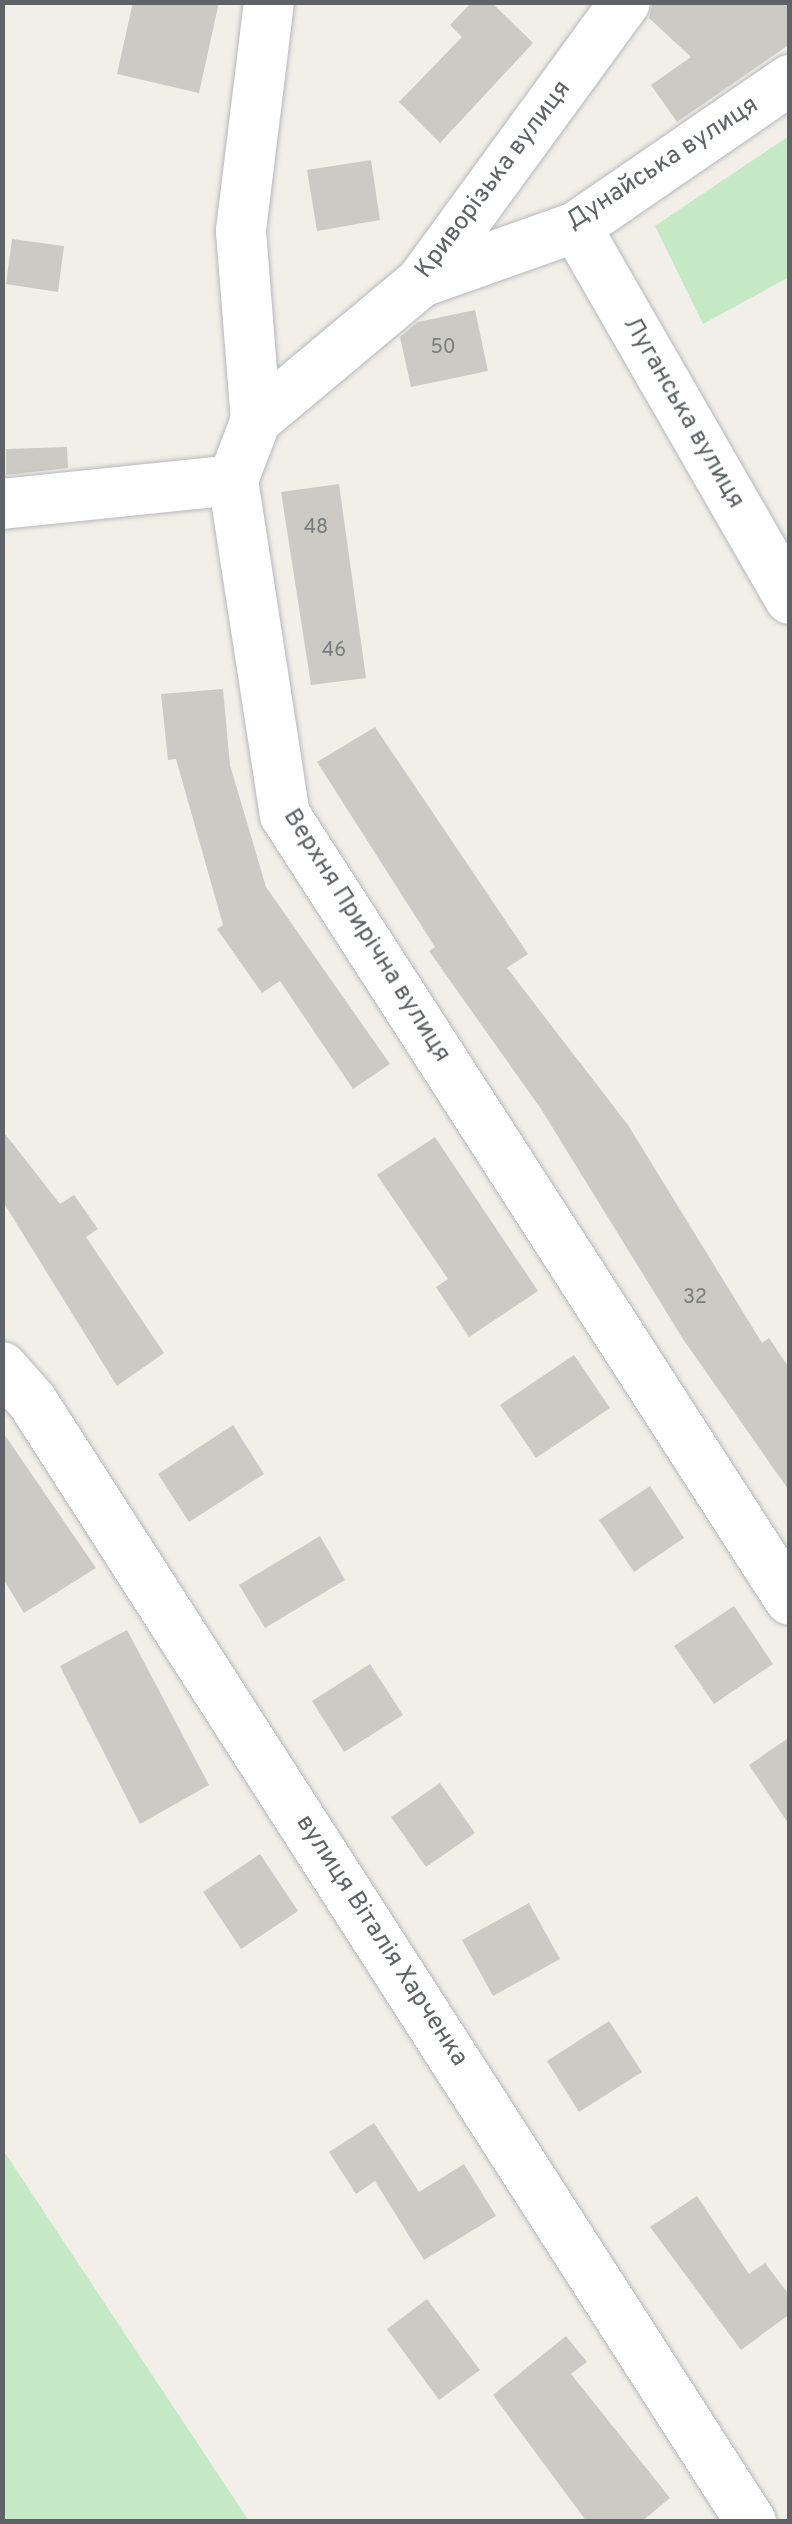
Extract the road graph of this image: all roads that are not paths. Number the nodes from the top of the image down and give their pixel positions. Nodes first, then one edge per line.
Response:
1 (269, 2) edge
2 (625, 2) edge
3 (790, 80) edge
4 (576, 227) junction
5 (421, 282) junction
6 (256, 420) junction
7 (233, 480) junction
8 (2, 504) edge
9 (790, 598) edge
10 (2, 1367) edge
11 (790, 1600) edge
12 (750, 2522) edge

1 - 6 street, Верхня Прирічна вулиця
2 - 5 street, Криворізька вулиця
3 - 4 street, Дунайська вулиця
4 - 5 street, Дунайська вулиця
4 - 9 street, Луганська вулиця
5 - 6 street, Криворізька вулиця
6 - 7 street, Верхня Прирічна вулиця
7 - 8 street
7 - 11 street, Верхня Прирічна вулиця
10 - 12 street, вулиця Віталія Харченка

